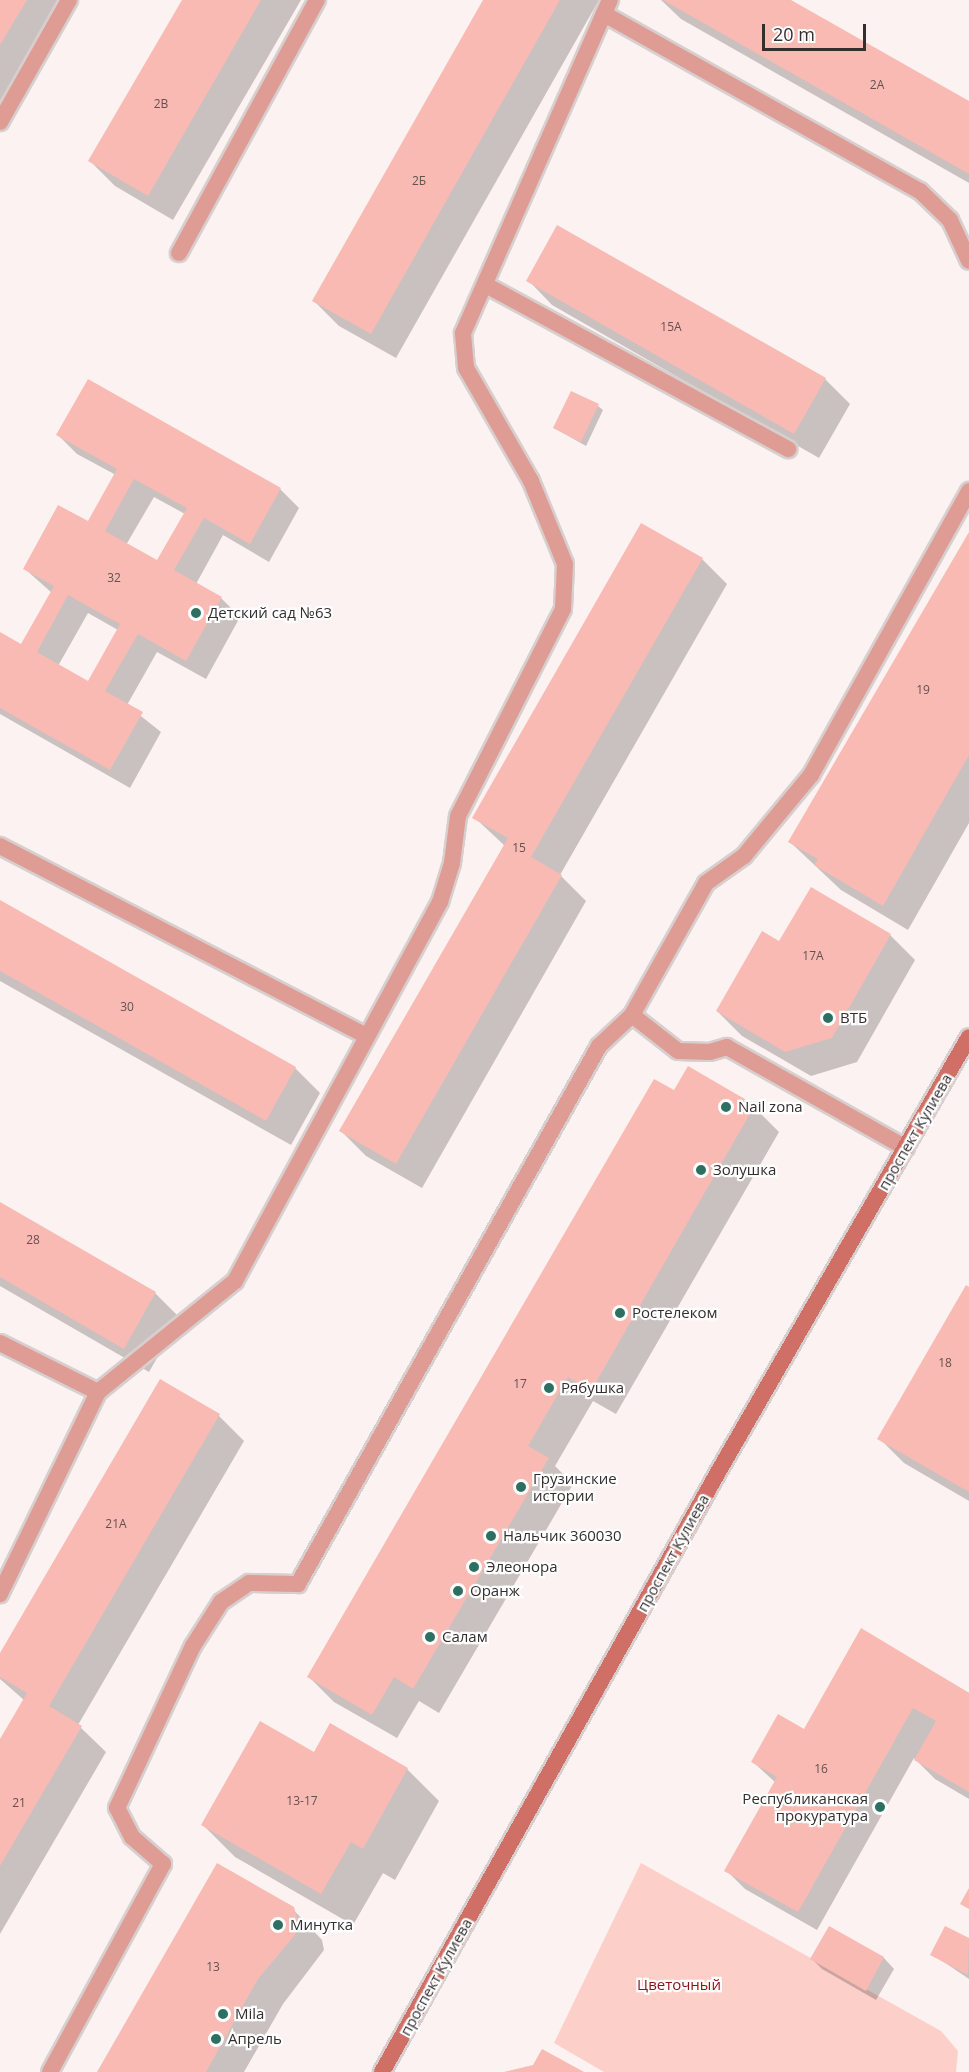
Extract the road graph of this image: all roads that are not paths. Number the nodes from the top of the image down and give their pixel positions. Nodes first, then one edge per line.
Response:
1 (69, 0) edge
2 (317, 0) edge
3 (607, 7) edge
4 (0, 122) edge
5 (179, 252) dead end
6 (969, 261) edge
7 (486, 285) junction
8 (788, 449) dead end
9 (969, 490) edge
10 (0, 846) edge
11 (632, 1015) junction
12 (367, 1036) junction
13 (969, 1037) edge
14 (906, 1148) junction
15 (0, 1343) edge
16 (98, 1392) junction
17 (0, 1594) edge
18 (50, 2072) edge
19 (382, 2072) edge

1 - 4 lane
2 - 5 lane
3 - 6 lane
3 - 7 lane
7 - 8 lane
7 - 12 lane
9 - 11 lane
10 - 12 lane
11 - 14 lane
11 - 18 lane
12 - 16 lane
13 - 14 main road, проспект Кулиева
14 - 19 main road, проспект Кулиева
15 - 16 lane
16 - 17 lane

